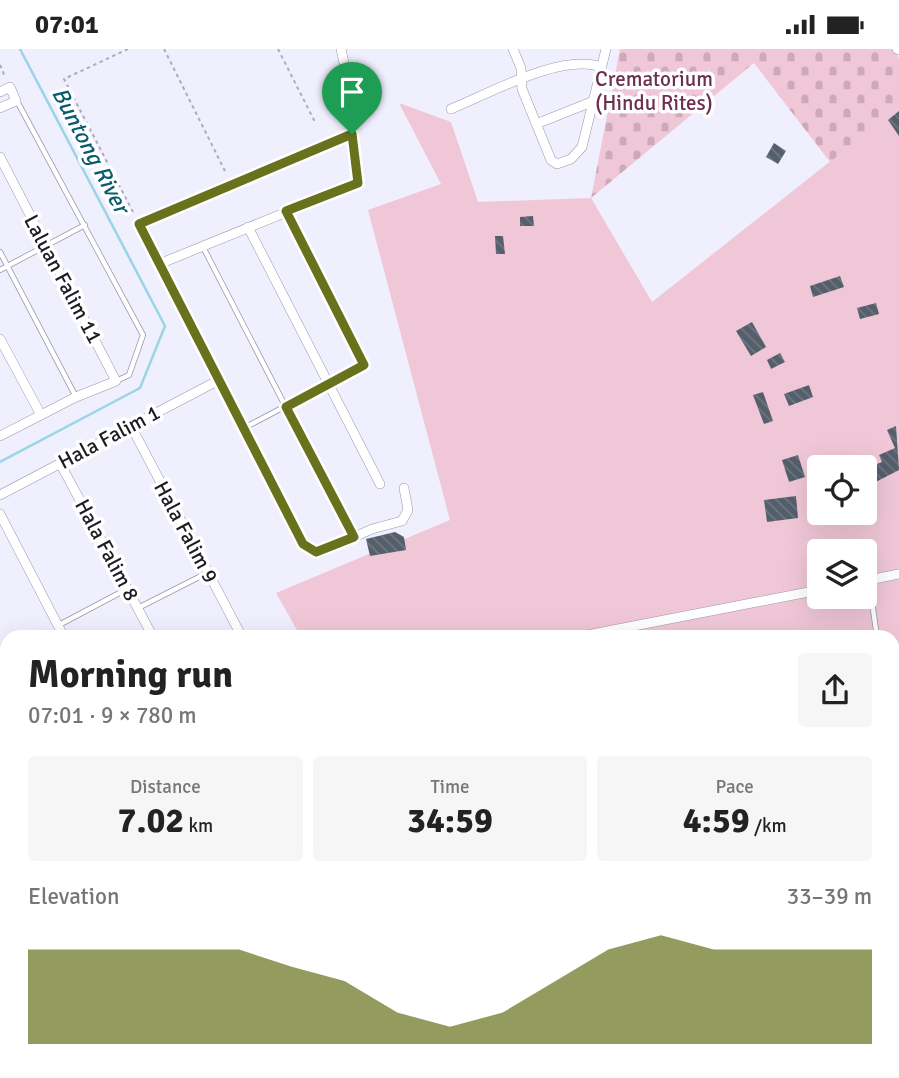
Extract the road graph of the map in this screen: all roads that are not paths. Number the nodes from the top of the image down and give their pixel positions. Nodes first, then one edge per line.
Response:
1 (341, 49) edge
2 (513, 49) edge
3 (606, 49) edge
4 (601, 67) junction
5 (522, 79) junction
6 (349, 86) dead end
7 (0, 92) edge
8 (16, 100) junction
9 (594, 101) junction
10 (0, 107) edge
11 (451, 109) dead end
12 (536, 124) junction
13 (352, 134) joint
14 (0, 157) edge
15 (286, 211) junction
16 (139, 224) joint
17 (85, 225) junction
18 (248, 227) junction
19 (203, 246) junction
20 (45, 247) junction
21 (0, 252) edge
22 (159, 264) junction
23 (8, 267) junction
24 (0, 270) edge
25 (0, 339) edge
26 (219, 380) junction
27 (116, 381) junction
28 (327, 386) junction
29 (76, 397) junction
30 (286, 407) junction
31 (41, 415) junction
32 (131, 426) junction
33 (244, 428) junction
34 (0, 436) edge
35 (61, 463) junction
36 (380, 484) dead end
37 (404, 488) dead end
38 (0, 495) edge
39 (0, 514) edge
40 (354, 537) junction
41 (208, 572) junction
42 (899, 574) edge
43 (877, 579) edge
44 (127, 589) junction
45 (807, 592) edge
46 (138, 608) junction
47 (872, 609) edge
48 (58, 625) junction
49 (60, 630) edge
50 (149, 630) edge
51 (238, 630) edge
52 (613, 630) edge
53 (876, 630) edge

1 - 6 street
2 - 5 street
3 - 4 street
4 - 5 street
4 - 9 street
5 - 11 street
5 - 12 street
7 - 8 street
8 - 10 street
8 - 17 lane
9 - 12 street
9 - 12 street
13 - 15 street
13 - 16 lane
14 - 20 street, Laluan Falim 11
15 - 18 street
15 - 28 lane
16 - 22 street
17 - 20 lane
17 - 27 lane
18 - 19 street
18 - 28 street
19 - 22 street
19 - 30 lane
20 - 23 lane
20 - 27 street, Laluan Falim 11
21 - 23 lane
22 - 26 street
23 - 24 lane
23 - 29 lane
25 - 31 street
26 - 32 street, Hala Falim 1
26 - 33 street
27 - 29 street
28 - 30 lane
28 - 36 street
29 - 31 street
30 - 33 lane
30 - 40 lane
31 - 34 street
32 - 35 street, Hala Falim 1
32 - 41 street, Hala Falim 9
33 - 40 street
35 - 38 street, Hala Falim 1
35 - 44 street, Hala Falim 8
37 - 40 street
39 - 48 street
41 - 46 lane
41 - 51 street, Hala Falim 9
42 - 43 street
44 - 46 street, Hala Falim 8
44 - 48 lane
45 - 52 street
46 - 50 street, Hala Falim 8
47 - 53 lane
48 - 49 street

